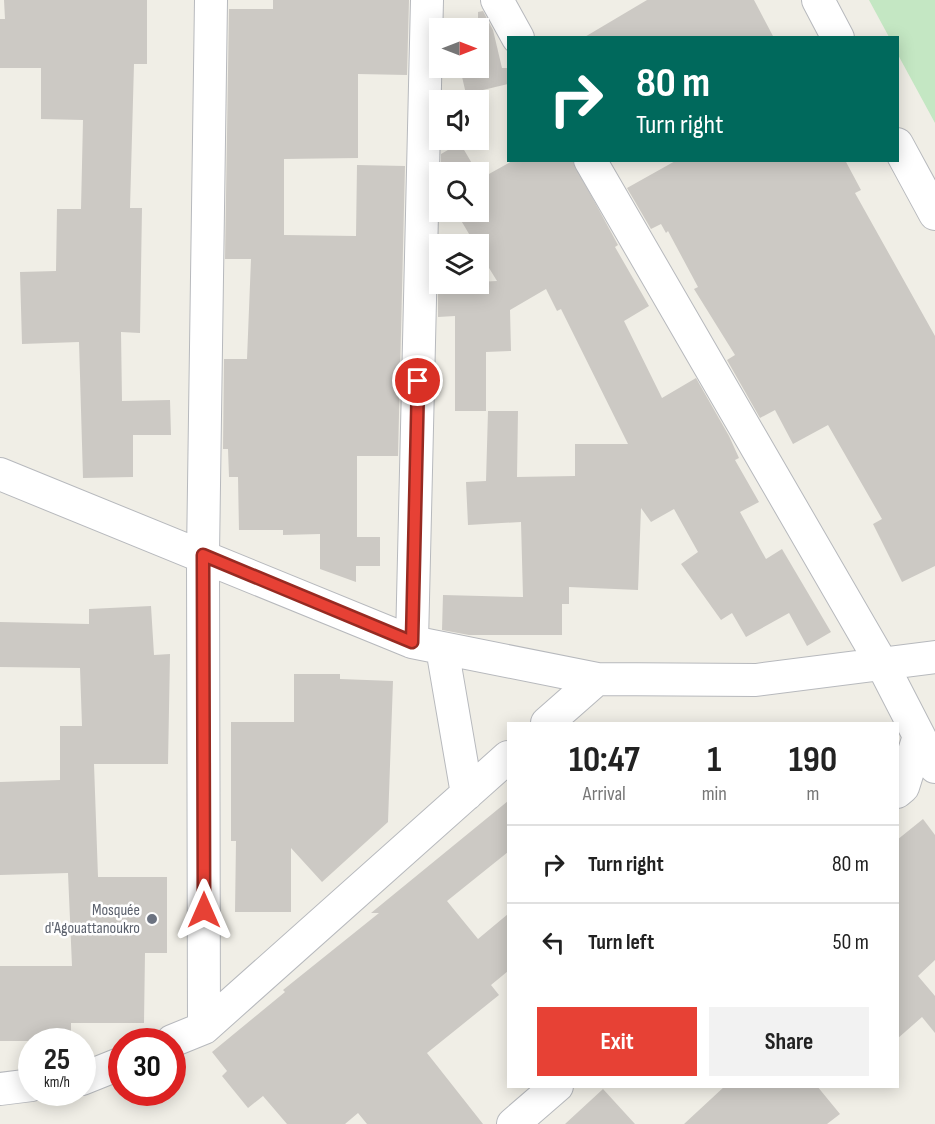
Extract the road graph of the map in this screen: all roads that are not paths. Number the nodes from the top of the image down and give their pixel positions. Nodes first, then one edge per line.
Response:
1 (211, 0) edge
2 (427, 0) edge
3 (497, 0) edge
4 (818, 0) edge
5 (517, 36) edge
6 (837, 36) edge
7 (899, 148) edge
8 (591, 162) edge
9 (935, 214) edge
10 (0, 474) edge
11 (203, 555) junction
12 (412, 642) junction
13 (442, 648) junction
14 (935, 657) edge
15 (882, 664) junction
16 (597, 679) junction
17 (548, 722) edge
18 (919, 736) junction
19 (507, 759) edge
20 (935, 767) edge
21 (899, 790) edge
22 (467, 794) junction
23 (204, 1028) junction
24 (186, 1035) edge
25 (18, 1087) edge
26 (555, 1088) edge
27 (0, 1089) edge
28 (513, 1124) edge

1 - 11 street
2 - 12 street
3 - 5 street
4 - 6 street
7 - 9 street
8 - 15 street
10 - 11 street
11 - 12 street
11 - 23 street
12 - 13 street
13 - 16 street
13 - 22 street
14 - 15 street
15 - 16 street
15 - 18 street
16 - 17 street
18 - 20 street
18 - 21 street
19 - 22 street
22 - 23 street
23 - 24 street
25 - 27 street
26 - 28 street

